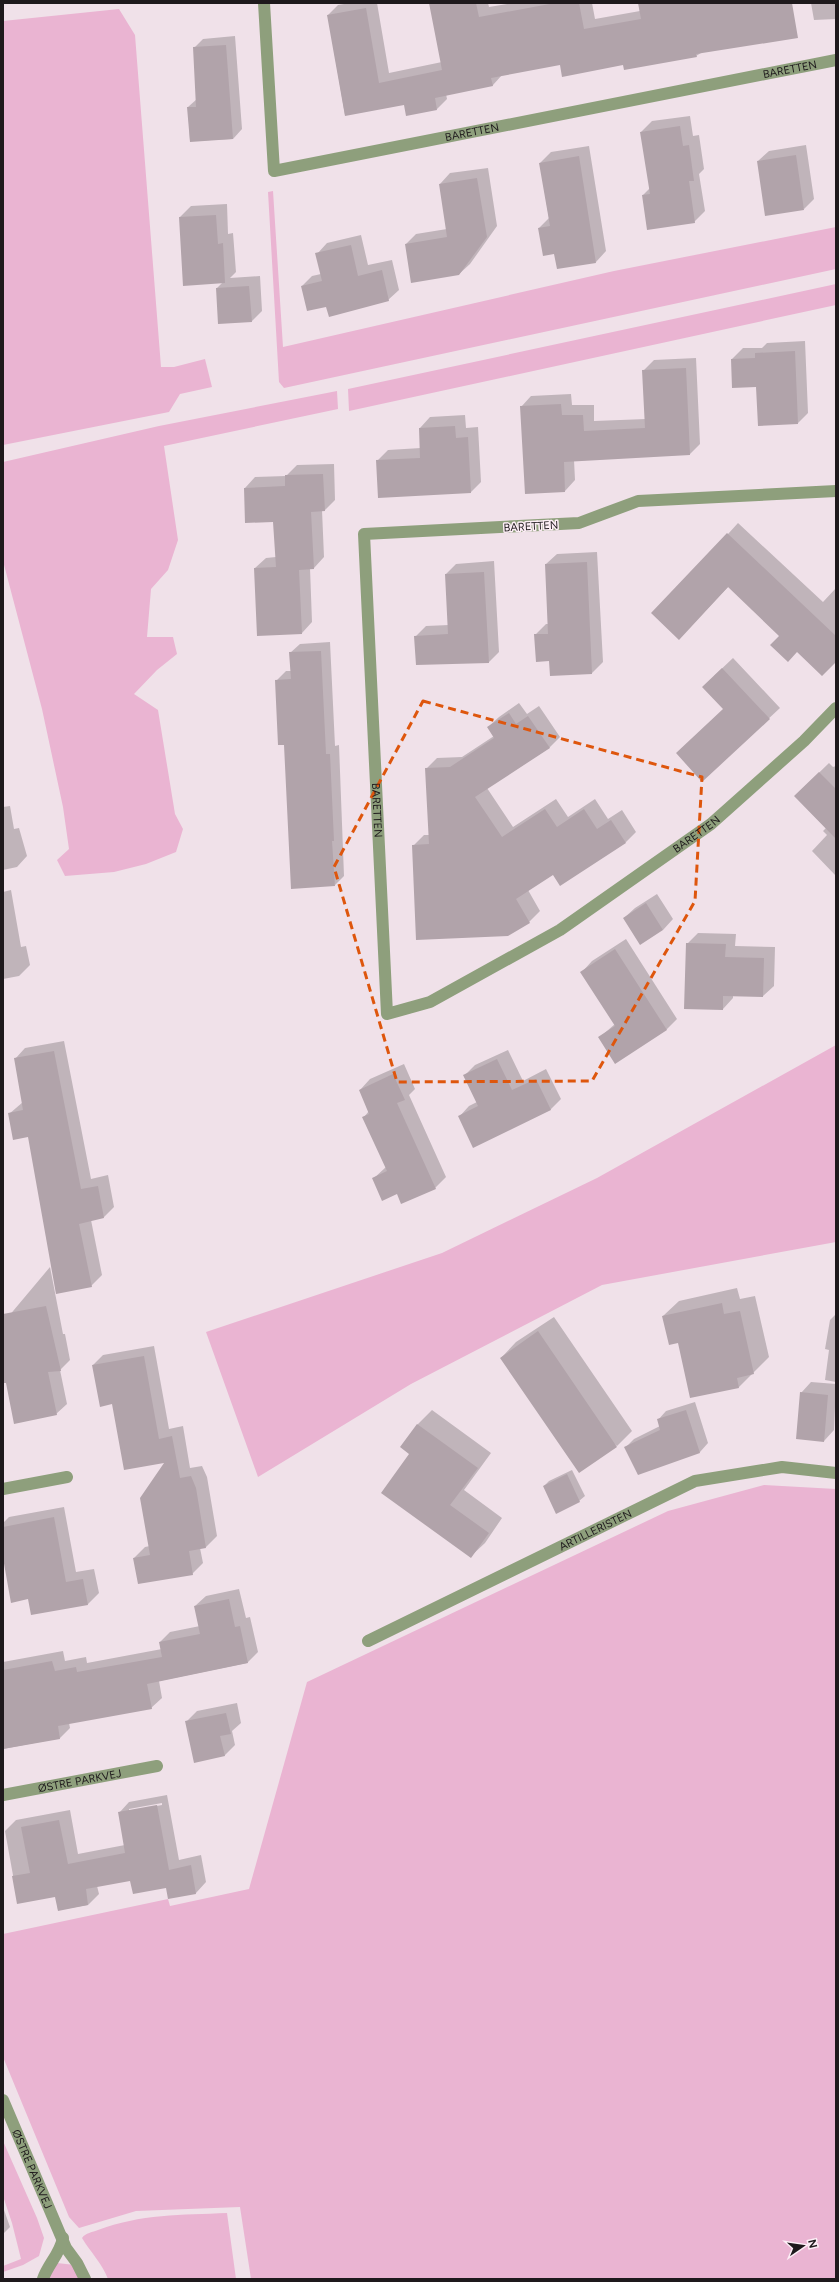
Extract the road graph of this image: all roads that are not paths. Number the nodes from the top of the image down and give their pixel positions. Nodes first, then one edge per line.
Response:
1 (264, 3) edge
2 (836, 60) edge
3 (836, 490) edge
4 (836, 708) edge
5 (836, 1473) edge
6 (67, 1477) dead end
7 (3, 1489) edge
8 (368, 1641) dead end
9 (157, 1766) dead end
10 (3, 1795) edge
11 (3, 2100) edge
12 (63, 2238) junction
13 (43, 2279) edge
14 (85, 2279) edge

1 - 2 street, BARETTEN
3 - 4 street, BARETTEN
5 - 8 street, ARTILLERISTEN
6 - 7 street
9 - 10 street, ØSTRE PARKVEJ
11 - 12 street, ØSTRE PARKVEJ
12 - 13 street
12 - 14 street, ØSTRE PARKVEJ

